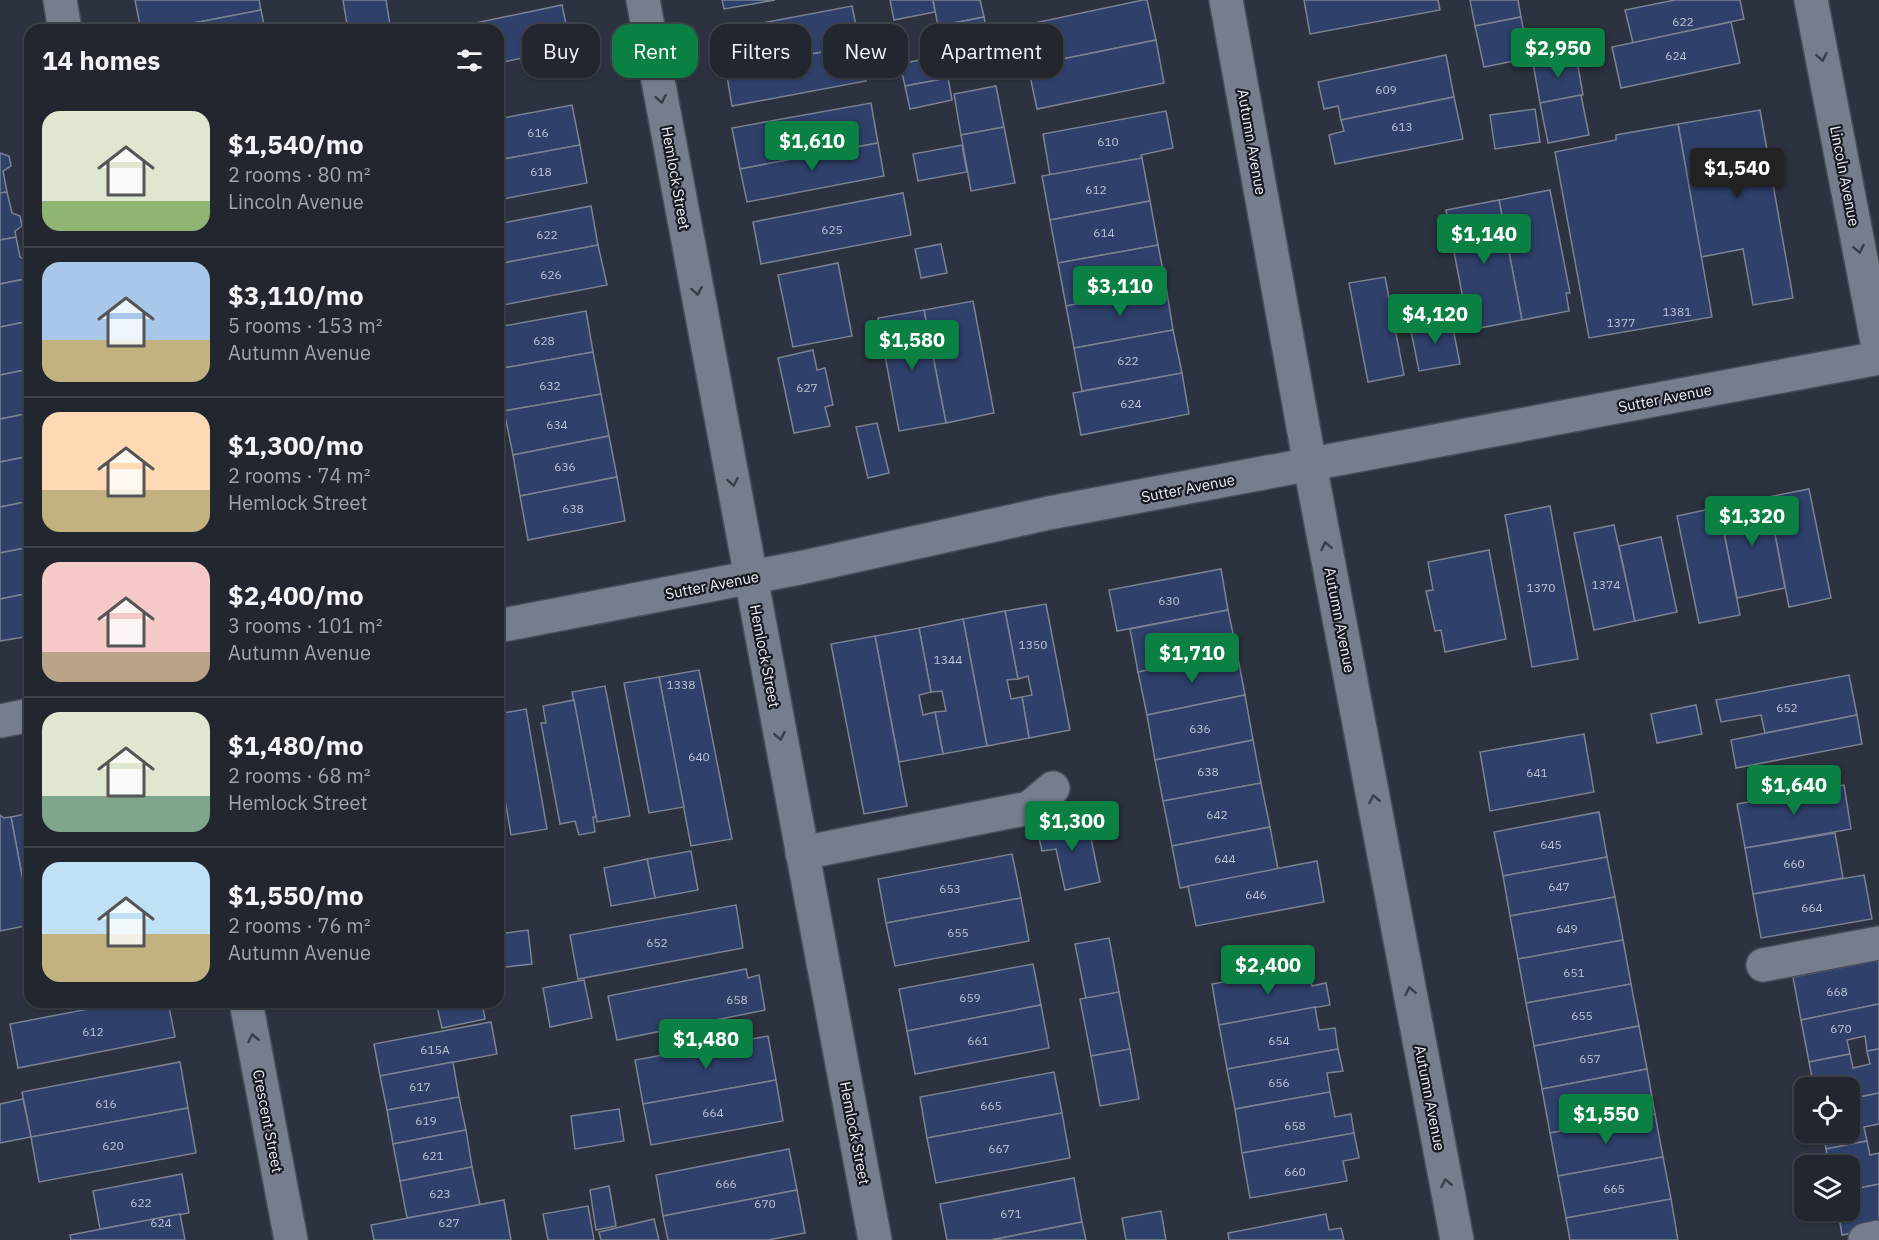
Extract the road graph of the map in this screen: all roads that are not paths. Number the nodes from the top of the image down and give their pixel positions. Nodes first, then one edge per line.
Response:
1 (60, 0) edge
2 (643, 0) edge
3 (1226, 0) edge
4 (1811, 0) edge
5 (64, 24) edge
6 (1879, 352) edge
7 (1879, 358) edge
8 (1310, 465) junction
9 (750, 578) junction
10 (504, 625) edge
11 (24, 716) edge
12 (0, 721) edge
13 (1053, 788) dead end
14 (802, 853) junction
15 (1879, 943) edge
16 (1763, 965) dead end
17 (247, 1008) edge
18 (1879, 1237) edge
19 (291, 1240) edge
20 (875, 1240) edge
21 (1457, 1240) edge
22 (1865, 1240) edge

1 - 5 street
2 -> 9 street, Hemlock Street
3 - 8 street, Autumn Avenue
4 -> 6 street, Lincoln Avenue
7 - 8 street, Sutter Avenue
8 - 9 street, Sutter Avenue
21 -> 8 street, Autumn Avenue
9 - 10 street, Sutter Avenue
9 -> 14 street, Hemlock Street
11 - 12 street
13 - 14 street
14 - 20 street, Hemlock Street
15 - 16 street
19 -> 17 street, Crescent Street
18 - 22 street

